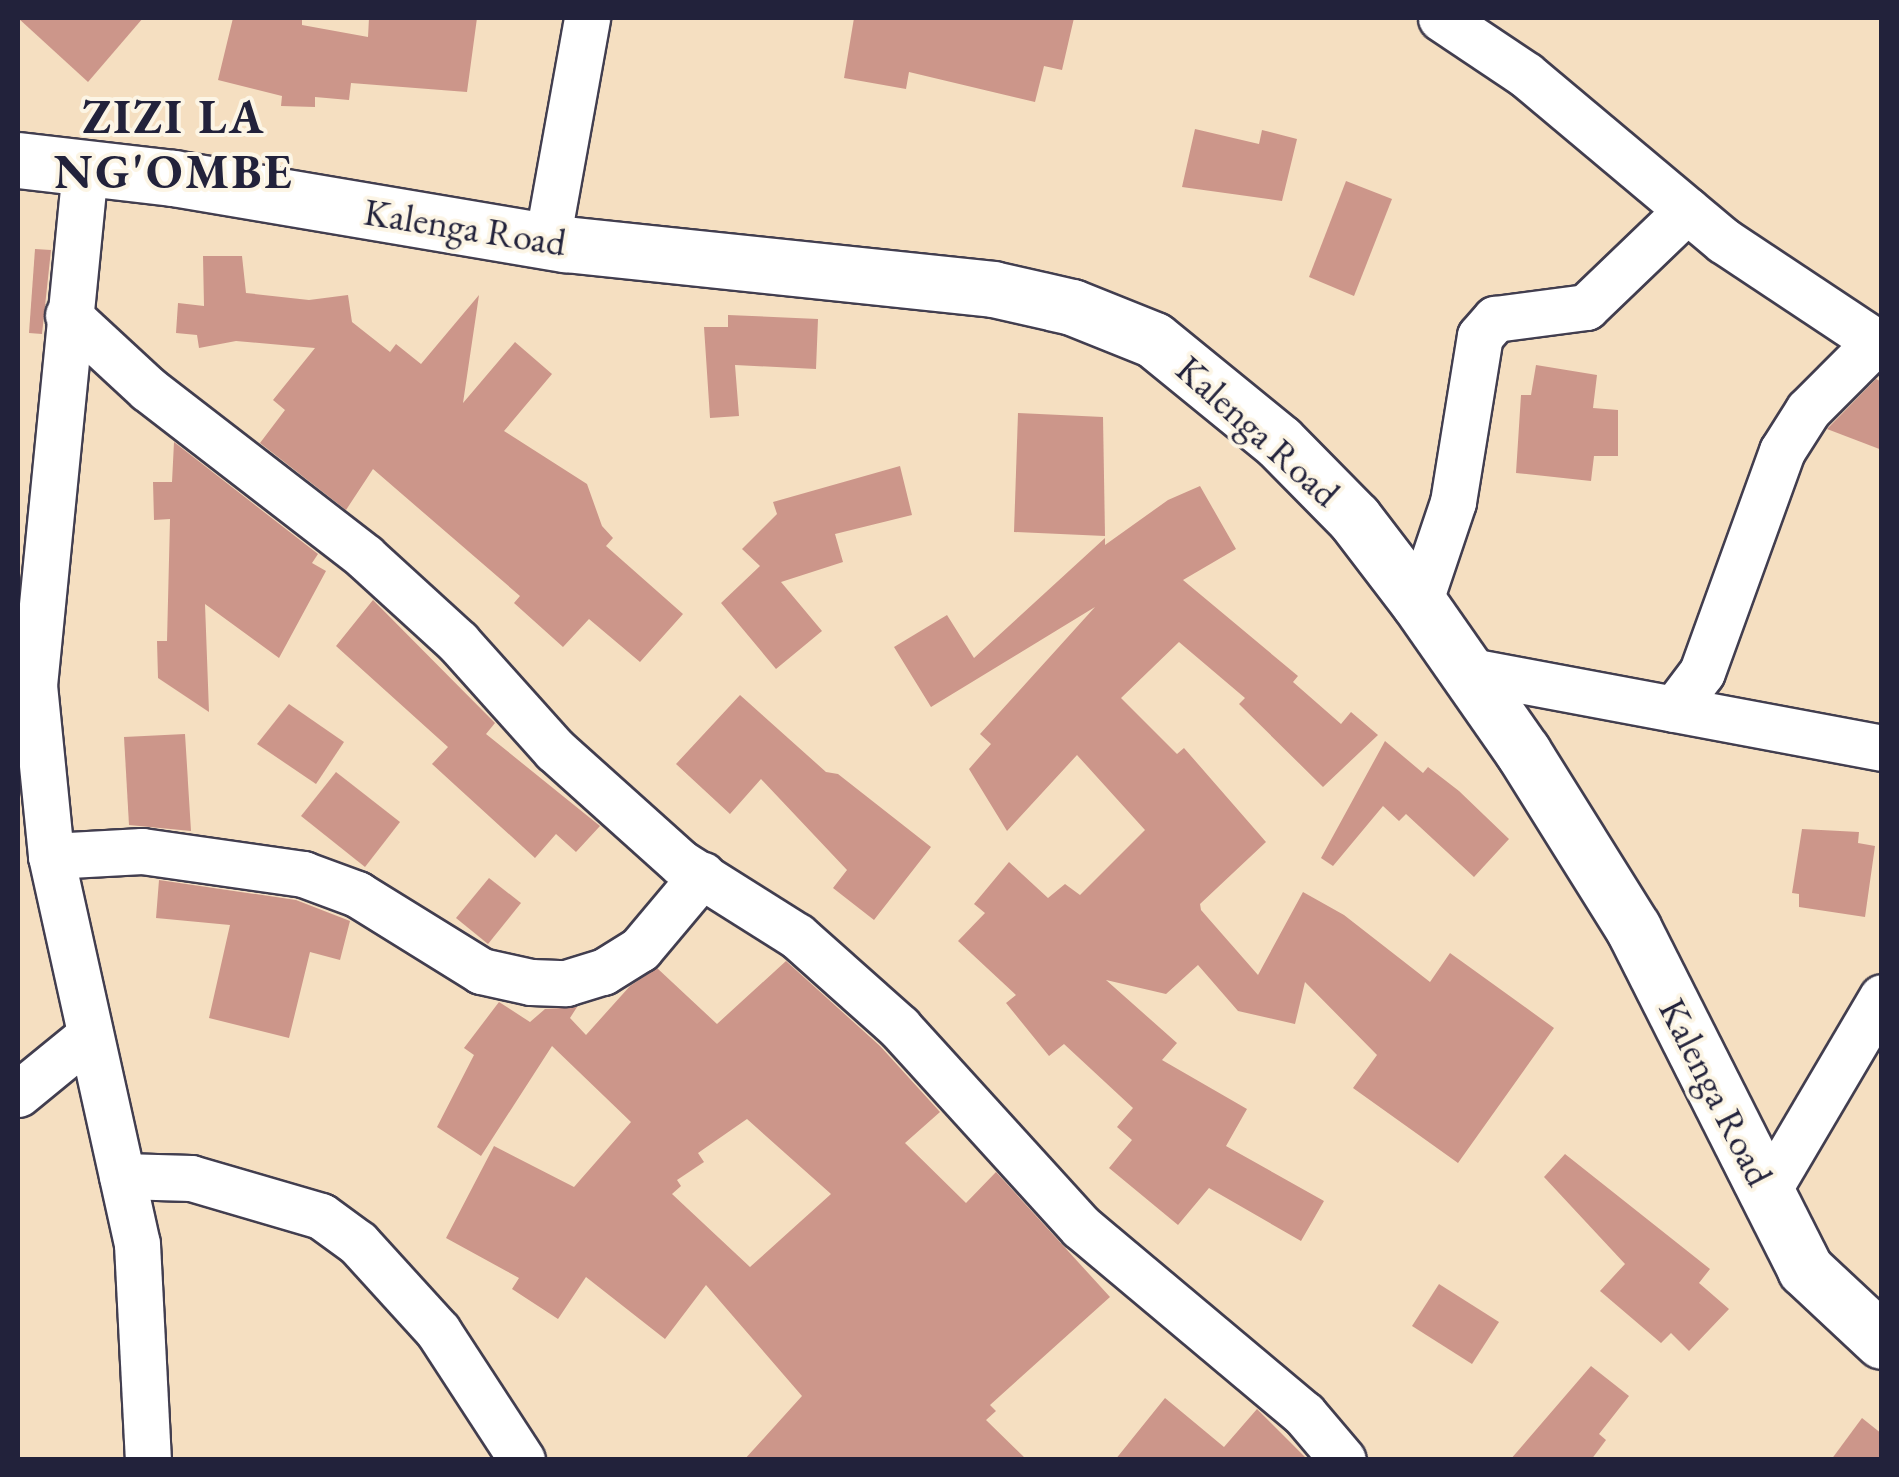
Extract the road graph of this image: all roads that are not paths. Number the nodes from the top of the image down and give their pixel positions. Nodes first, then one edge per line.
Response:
1 (588, 18) edge
2 (1441, 18) edge
3 (18, 160) edge
4 (85, 169) junction
5 (1688, 210) junction
6 (546, 241) junction
7 (68, 315) junction
8 (1879, 344) edge
9 (1418, 603) junction
10 (1466, 670) junction
11 (1674, 709) junction
12 (1882, 748) edge
13 (40, 848) edge
14 (702, 875) junction
15 (1882, 998) edge
16 (90, 1035) junction
17 (18, 1094) edge
18 (122, 1176) junction
19 (1766, 1192) junction
20 (1882, 1341) edge
21 (148, 1460) edge
22 (522, 1460) edge
23 (1343, 1460) edge

1 - 6 street
2 - 5 street
3 - 4 main road, Kalenga Road
4 - 6 main road, Kalenga Road
4 - 7 street
5 - 8 street
5 - 9 street
6 - 9 main road, Kalenga Road
7 - 13 street
7 - 14 street
8 - 11 street
9 - 10 main road, Kalenga Road
10 - 11 street
10 - 19 main road, Kalenga Road
11 - 12 street
13 - 14 street
13 - 16 street
14 - 23 street
15 - 19 street
16 - 17 street
16 - 18 street
18 - 21 street
18 - 22 street
19 - 20 main road, Kalenga Road

